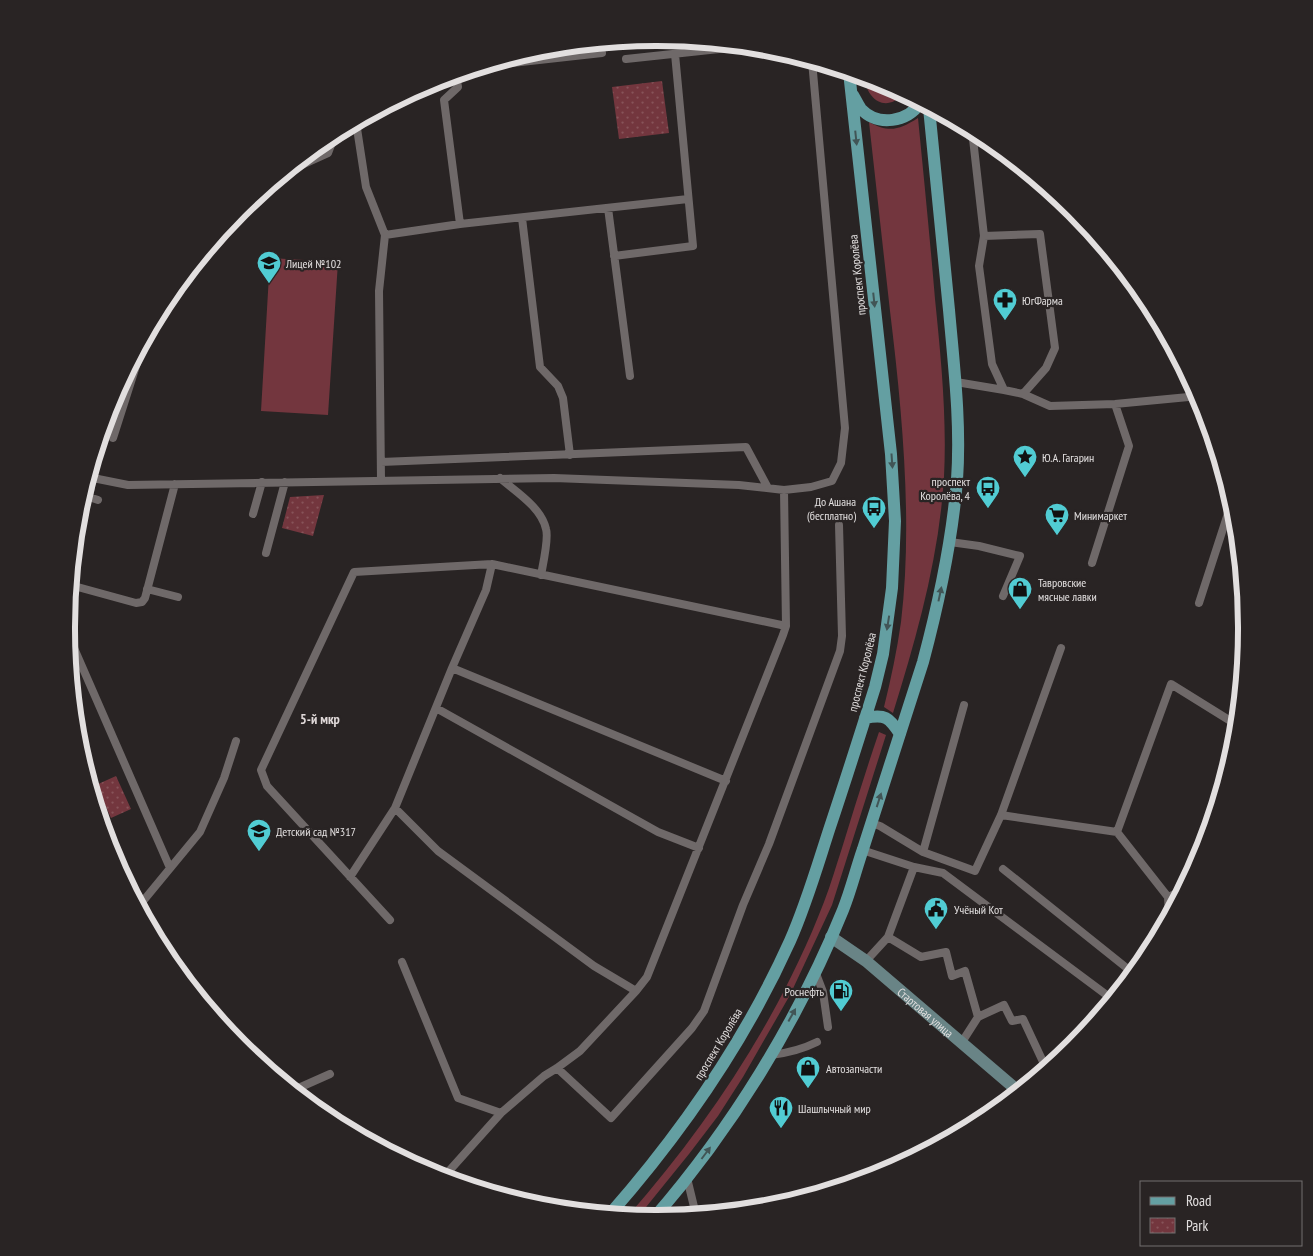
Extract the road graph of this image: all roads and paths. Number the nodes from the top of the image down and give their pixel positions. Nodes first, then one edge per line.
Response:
1 (717, 49) edge
2 (602, 53) dead end
3 (675, 54) junction
4 (626, 59) dead end
5 (524, 62) edge
6 (813, 68) edge
7 (850, 80) edge
8 (457, 82) edge
9 (852, 93) junction
10 (916, 107) edge
11 (930, 115) edge
12 (357, 129) edge
13 (973, 140) edge
14 (331, 146) edge
15 (307, 163) edge
16 (688, 199) junction
17 (608, 208) junction
18 (522, 218) junction
19 (460, 224) junction
20 (385, 235) junction
21 (984, 236) junction
22 (614, 256) junction
23 (134, 373) edge
24 (630, 376) dead end
25 (956, 382) junction
26 (1004, 390) junction
27 (1023, 394) junction
28 (1190, 397) edge
29 (1115, 404) junction
30 (114, 438) dead end
31 (570, 455) junction
32 (381, 462) junction
33 (95, 478) edge
34 (500, 478) junction
35 (381, 480) junction
36 (262, 482) junction
37 (285, 482) junction
38 (175, 484) junction
39 (768, 488) junction
40 (784, 490) junction
41 (90, 497) edge
42 (98, 500) dead end
43 (253, 514) dead end
44 (1227, 516) edge
45 (839, 525) dead end
46 (950, 542) junction
47 (266, 553) dead end
48 (1092, 563) dead end
49 (492, 564) junction
50 (541, 575) junction
51 (76, 587) edge
52 (147, 589) junction
53 (1003, 596) dead end
54 (178, 597) dead end
55 (1199, 603) dead end
56 (786, 626) junction
57 (1061, 648) dead end
58 (76, 652) edge
59 (452, 668) junction
60 (964, 705) dead end
61 (436, 708) junction
62 (865, 718) junction
63 (1230, 722) edge
64 (900, 734) junction
65 (236, 741) dead end
66 (726, 781) junction
67 (395, 808) junction
68 (1001, 815) junction
69 (872, 823) junction
70 (1117, 832) junction
71 (699, 848) junction
72 (862, 850) junction
73 (923, 852) junction
74 (914, 866) junction
75 (170, 868) junction
76 (1002, 869) dead end
77 (350, 876) junction
78 (1173, 895) edge
79 (1168, 897) junction
80 (143, 901) edge
81 (1168, 903) edge
82 (390, 920) dead end
83 (831, 937) junction
84 (888, 937) junction
85 (866, 961) junction
86 (402, 962) dead end
87 (1128, 968) edge
88 (815, 972) junction
89 (636, 991) junction
90 (1107, 995) edge
91 (978, 1017) junction
92 (828, 1027) dead end
93 (817, 1042) dead end
94 (962, 1042) junction
95 (771, 1054) junction
96 (1043, 1062) edge
97 (558, 1068) junction
98 (330, 1074) dead end
99 (299, 1088) edge
100 (1013, 1088) edge
101 (502, 1113) junction
102 (449, 1171) edge
103 (687, 1177) junction
104 (615, 1209) edge
105 (695, 1209) edge
106 (661, 1210) edge

1 - 3 lane
2 - 5 lane
3 - 4 lane
3 - 16 lane
6 - 40 lane
7 - 9 main road, проспект Королёва
8 - 19 lane
9 - 10 main road
9 -> 62 main road, проспект Королёва
11 - 25 main road
12 - 20 lane
13 - 21 lane
14 - 15 lane
16 - 17 lane
16 - 22 lane
17 - 18 lane
17 - 22 lane
18 - 19 lane
18 - 31 lane
19 - 20 lane
20 - 32 lane
21 - 26 lane
21 - 27 lane
22 - 24 lane
23 - 30 lane
25 - 26 lane
25 - 46 main road
26 - 27 lane
27 - 29 lane
28 - 29 lane
29 - 48 lane
31 - 32 lane
31 - 39 lane
32 - 35 lane
33 - 38 lane
34 - 35 lane
34 - 39 lane
34 - 50 lane
35 - 37 lane
36 - 37 lane
36 - 38 lane
36 - 43 lane
37 - 47 lane
38 - 52 lane
39 - 40 lane
40 - 56 lane
41 - 42 lane
44 - 55 lane
45 - 97 lane
46 - 53 lane
64 -> 46 main road
49 - 50 lane
49 - 59 lane
49 - 77 lane
50 - 56 lane
51 - 52 lane
52 - 54 lane
56 - 66 lane
57 - 68 lane
58 - 75 lane
59 - 61 lane
59 - 66 lane
60 - 73 lane
61 - 67 lane
61 - 71 lane
62 - 64 main road
62 - 104 main road, проспект Королёва
63 - 70 lane
69 -> 64 main road
65 - 75 lane
66 - 71 lane
67 - 77 lane
67 - 89 lane
68 - 70 lane
68 - 73 lane
69 - 72 main road
69 - 73 lane
70 - 79 lane
71 - 89 lane
72 - 74 lane
72 - 83 main road
74 - 84 lane
74 - 90 lane
75 - 80 lane
76 - 87 lane
77 - 82 lane
78 - 79 lane
79 - 81 lane
83 - 85 street, Стартовая улица
83 - 88 main road
84 - 85 lane
84 - 91 lane
85 - 94 street, Стартовая улица
86 - 101 lane
88 - 92 lane
95 -> 88 main road
89 - 97 lane
91 - 94 lane
91 - 96 lane
93 - 95 lane
94 - 100 street, Стартовая улица
103 -> 95 main road
97 - 101 lane
98 - 99 lane
101 - 102 lane
103 - 105 lane
103 - 106 main road

